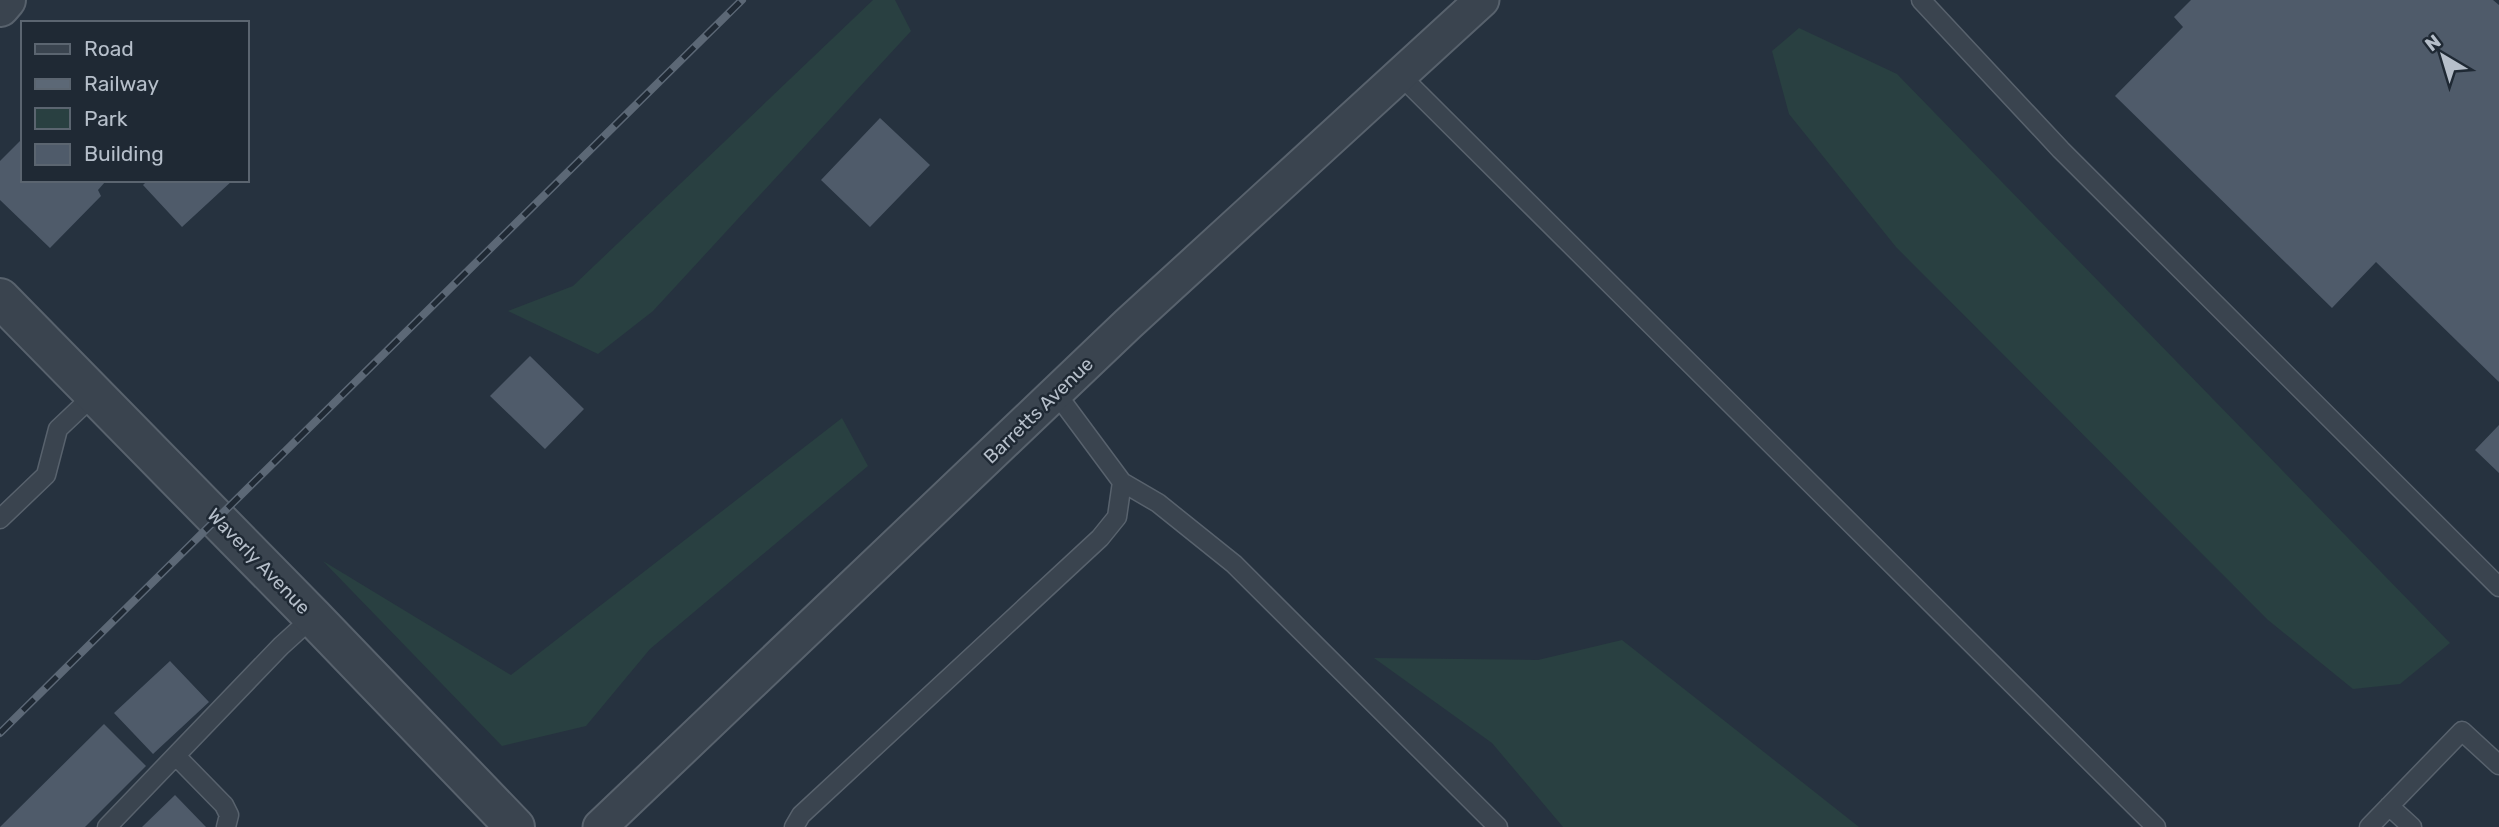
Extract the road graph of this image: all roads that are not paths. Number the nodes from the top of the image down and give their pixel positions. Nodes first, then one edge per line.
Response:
1 (6, 0) edge
2 (1482, 0) edge
3 (1921, 0) edge
4 (0, 7) edge
5 (1400, 75) junction
6 (0, 298) edge
7 (96, 393) junction
8 (1056, 393) junction
9 (1122, 482) junction
10 (0, 519) edge
11 (2499, 587) edge
12 (313, 617) junction
13 (176, 756) junction
14 (2499, 765) edge
15 (2389, 806) junction
16 (107, 827) edge
17 (226, 827) edge
18 (515, 827) edge
19 (600, 827) edge
20 (794, 827) edge
21 (1498, 827) edge
22 (2156, 827) edge
23 (2369, 827) edge
24 (2412, 827) edge

1 - 4 street
2 - 5 street, Barretts Avenue
3 - 11 lane
5 - 8 street, Barretts Avenue
5 - 22 lane
6 - 7 street, Waverly Avenue
7 - 10 lane
7 - 12 street, Waverly Avenue
8 - 9 lane
8 - 19 street, Barretts Avenue
9 - 20 lane
9 - 21 lane
12 - 13 lane
12 - 18 street, Waverly Avenue
13 - 16 lane
13 - 17 lane
14 - 15 lane
15 - 23 lane
15 - 24 lane

